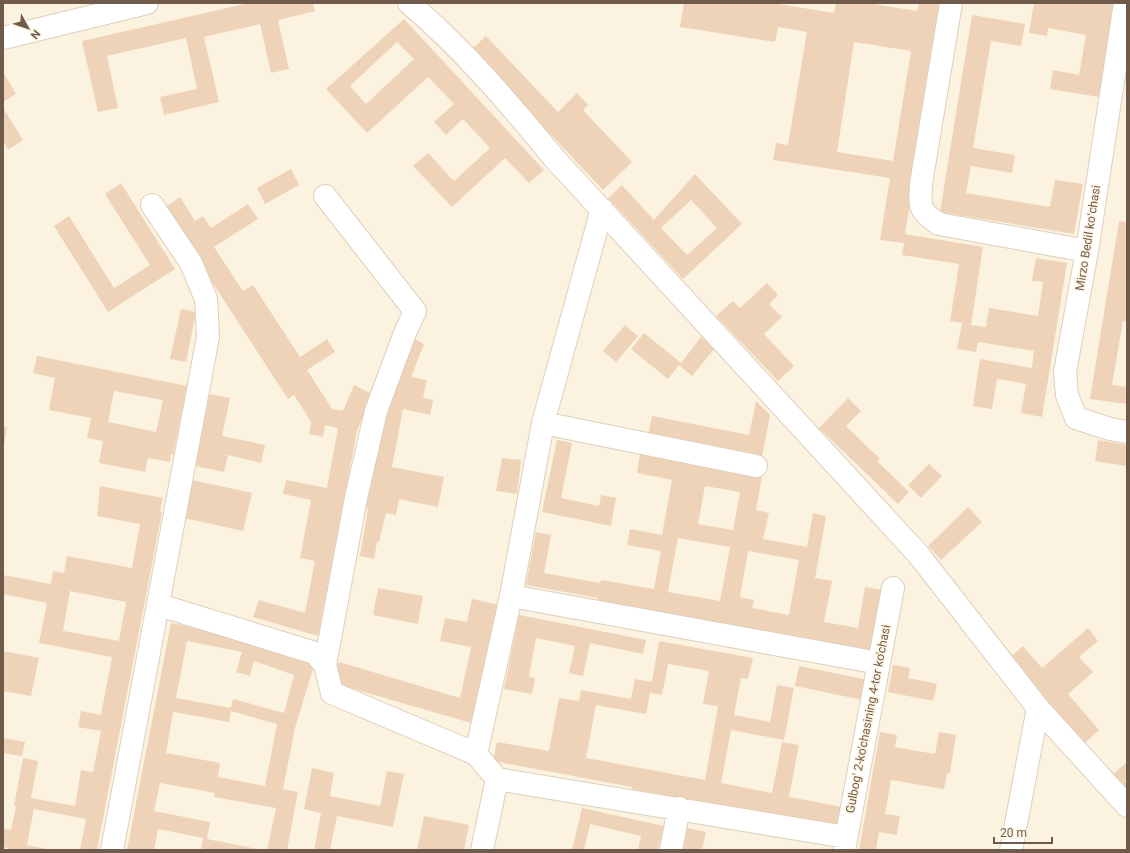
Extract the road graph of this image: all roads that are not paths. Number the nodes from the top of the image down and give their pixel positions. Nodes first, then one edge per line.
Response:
1 (148, 3) edge
2 (409, 3) edge
3 (951, 3) edge
4 (1125, 3) edge
5 (3, 38) edge
6 (325, 196) dead end
7 (152, 205) dead end
8 (602, 209) junction
9 (1087, 251) junction
10 (543, 423) junction
11 (1127, 432) edge
12 (756, 466) dead end
13 (893, 588) dead end
14 (511, 596) junction
15 (159, 605) junction
16 (879, 663) junction
17 (325, 665) junction
18 (1038, 708) junction
19 (476, 754) junction
20 (497, 779) junction
21 (1127, 806) edge
22 (679, 808) junction
23 (845, 843) edge
24 (112, 850) edge
25 (482, 850) edge
26 (671, 850) edge
27 (1011, 850) edge

1 - 5 street
2 - 8 street
3 - 9 street
4 - 9 street, Mirzo Bedil koʻchasi
6 - 17 street
7 - 15 street
8 - 10 street
8 - 18 street
9 - 11 street, Mirzo Bedil koʻchasi
10 - 12 street
10 - 14 street
13 - 16 street, Gulbog' 2-ko'chasining 4-tor ko'chasi
14 - 16 street
14 - 19 street
15 - 17 street
15 - 24 street
16 - 23 street, Gulbog' 2-ko'chasining 4-tor ko'chasi
17 - 19 street
18 - 21 street
18 - 27 street
19 - 20 street
20 - 22 street
20 - 25 street
22 - 23 street
22 - 26 street

